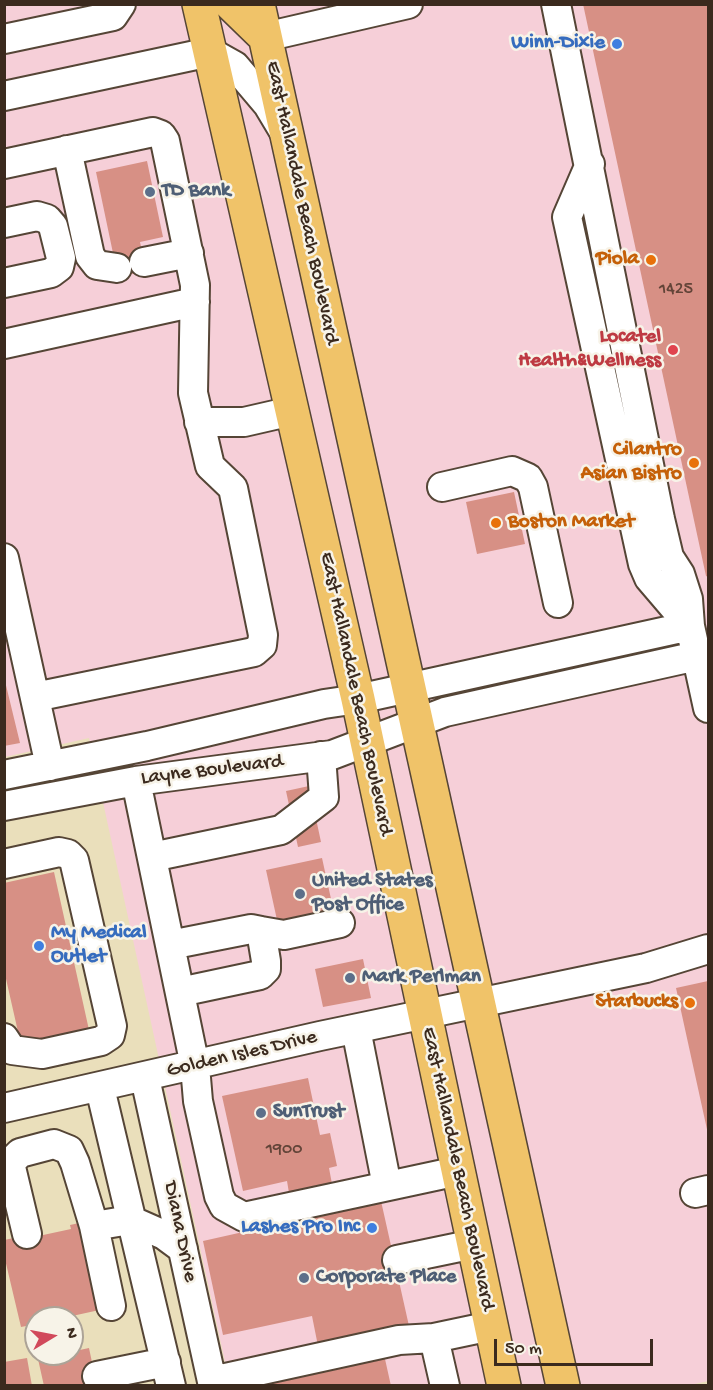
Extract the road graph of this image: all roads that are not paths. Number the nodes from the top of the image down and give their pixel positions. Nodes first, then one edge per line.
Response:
1 (120, 4) edge
2 (199, 4) edge
3 (231, 4) edge
4 (258, 4) edge
5 (408, 4) edge
6 (556, 4) edge
7 (265, 37) junction
8 (4, 39) edge
9 (210, 52) junction
10 (4, 96) edge
11 (287, 138) junction
12 (67, 150) junction
13 (4, 164) edge
14 (4, 224) edge
15 (189, 253) junction
16 (144, 262) dead end
17 (117, 268) dead end
18 (4, 283) edge
19 (195, 302) junction
20 (4, 344) edge
21 (292, 411) junction
22 (199, 422) junction
23 (442, 487) dead end
24 (4, 558) edge
25 (558, 603) dead end
26 (699, 647) edge
27 (408, 688) junction
28 (35, 697) junction
29 (358, 699) junction
30 (708, 708) edge
31 (417, 724) junction
32 (367, 742) junction
33 (321, 756) junction
34 (57, 764) junction
35 (4, 776) edge
36 (136, 781) junction
37 (71, 791) junction
38 (4, 806) edge
39 (152, 857) junction
40 (4, 864) edge
41 (340, 922) dead end
42 (261, 931) junction
43 (170, 945) junction
44 (708, 949) edge
45 (180, 992) junction
46 (480, 1004) junction
47 (424, 1015) junction
48 (356, 1029) junction
49 (4, 1038) edge
50 (61, 1050) junction
51 (195, 1066) junction
52 (145, 1078) junction
53 (100, 1088) junction
54 (70, 1094) junction
55 (4, 1108) edge
56 (458, 1171) junction
57 (387, 1186) junction
58 (130, 1220) junction
59 (94, 1226) junction
60 (27, 1234) dead end
61 (474, 1244) junction
62 (183, 1249) junction
63 (397, 1260) dead end
64 (111, 1306) dead end
65 (491, 1326) junction
66 (434, 1338) junction
67 (169, 1374) edge
68 (97, 1376) dead end
69 (212, 1383) edge
70 (445, 1386) edge
71 (504, 1386) edge
72 (563, 1386) edge

1 - 8 street
2 - 9 main road, East Hallandale Beach Boulevard
3 - 7 main road
4 - 7 main road, East Hallandale Beach Boulevard
5 - 7 street
6 - 26 street
7 - 11 main road, East Hallandale Beach Boulevard
9 - 10 street
9 - 11 street
9 - 21 main road, East Hallandale Beach Boulevard
11 - 27 main road, East Hallandale Beach Boulevard
12 - 13 street
12 - 15 street
12 - 17 street
14 - 18 street
15 - 16 street
15 - 19 street
19 - 20 street
19 - 22 street
21 - 22 street
21 - 29 main road, East Hallandale Beach Boulevard
22 - 28 street
23 - 25 street
24 - 28 street
26 - 27 street, Layne Boulevard
26 - 30 street
26 - 31 street, Layne Boulevard
27 - 29 street, Layne Boulevard
27 - 31 main road, East Hallandale Beach Boulevard
28 - 34 street
29 - 32 main road, East Hallandale Beach Boulevard
29 - 34 street, Layne Boulevard
31 - 32 street, Layne Boulevard
31 - 46 main road, East Hallandale Beach Boulevard
32 - 33 street, Layne Boulevard
32 - 47 main road, East Hallandale Beach Boulevard
33 - 36 street, Layne Boulevard
33 - 39 street
34 - 35 street, Layne Boulevard
34 - 37 street
36 - 37 street, Layne Boulevard
36 - 39 street
37 - 38 street, Layne Boulevard
39 - 43 street
40 - 50 street
41 - 42 street
42 - 43 street
42 - 45 street
43 - 45 street
44 - 46 street, Golden Isles Drive
45 - 51 street
46 - 47 street, Golden Isles Drive
46 - 72 main road, East Hallandale Beach Boulevard
47 - 48 street, Golden Isles Drive
47 - 56 main road, East Hallandale Beach Boulevard
48 - 51 street, Golden Isles Drive
48 - 57 street
49 - 50 street
50 - 54 street
51 - 52 street, Golden Isles Drive
51 - 57 street
52 - 53 street, Golden Isles Drive
52 - 62 street, Diana Drive
53 - 54 street, Golden Isles Drive
53 - 58 street, Diana Drive
54 - 55 street, Golden Isles Drive
56 - 57 street
56 - 61 main road, East Hallandale Beach Boulevard
58 - 59 street
58 - 62 street
58 - 67 street, Diana Drive
59 - 60 street
59 - 64 street
61 - 63 street
61 - 65 main road, East Hallandale Beach Boulevard
62 - 69 street, Diana Drive
65 - 66 street
65 - 71 main road, East Hallandale Beach Boulevard
66 - 69 street
66 - 70 street
67 - 68 street

